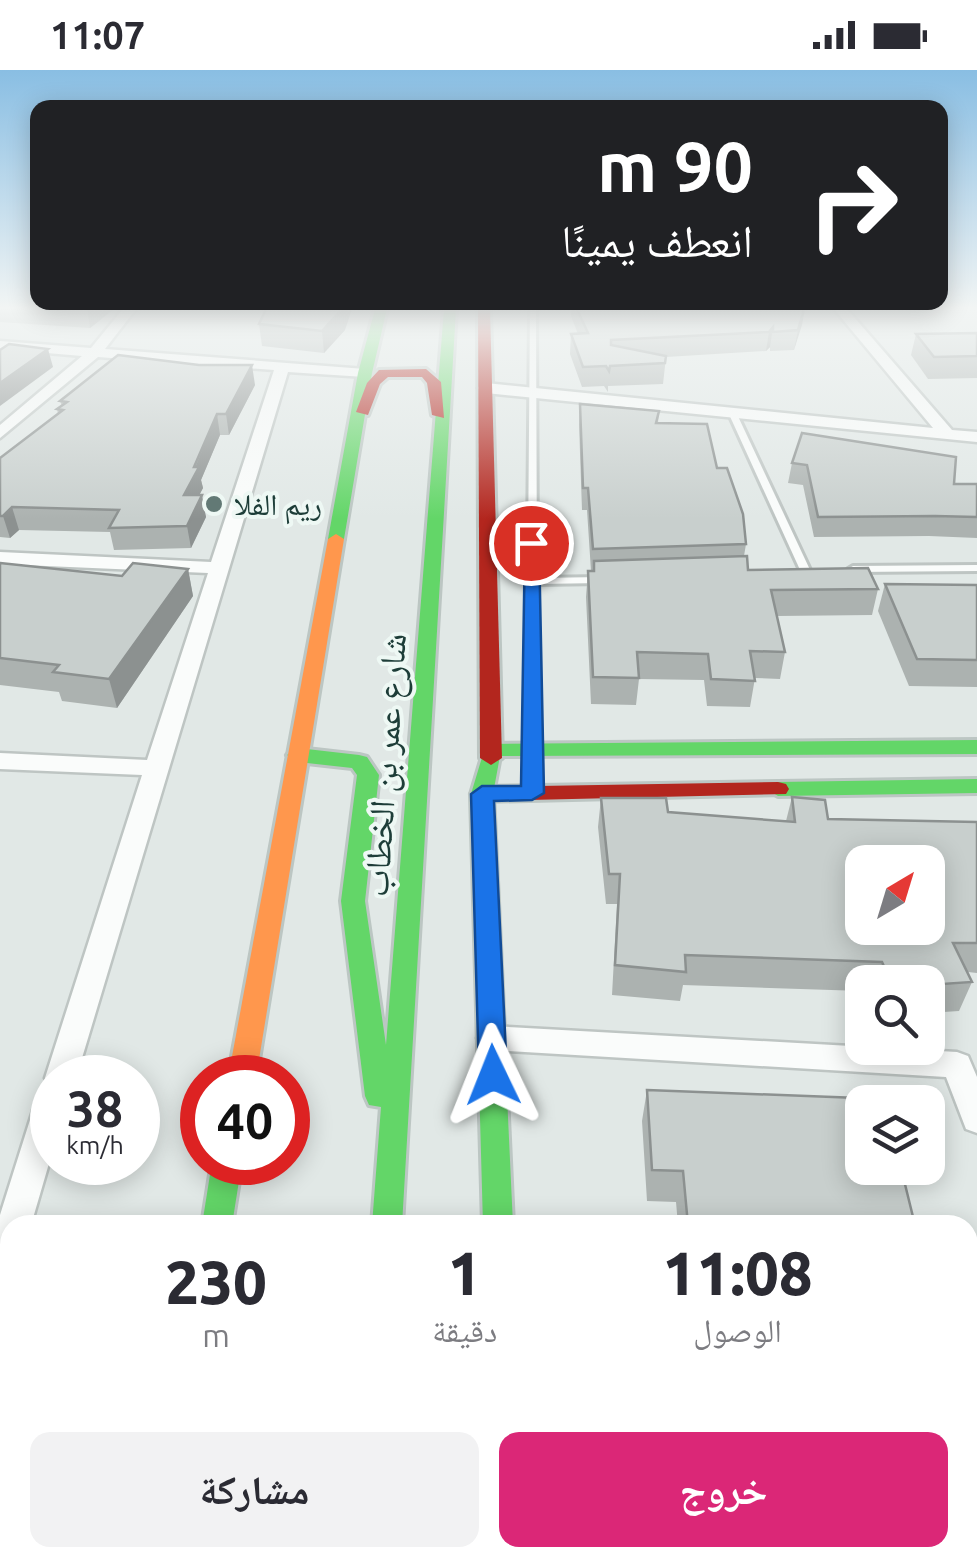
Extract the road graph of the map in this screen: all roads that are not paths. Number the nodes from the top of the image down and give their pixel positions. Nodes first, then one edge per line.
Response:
1 (64, 379) edge
2 (279, 379) edge
3 (364, 379) edge
4 (378, 379) edge
5 (431, 379) edge
6 (445, 379) edge
7 (486, 379) edge
8 (530, 379) edge
9 (900, 379) edge
10 (486, 388) junction
11 (530, 392) junction
12 (732, 412) junction
13 (442, 429) junction
14 (0, 433) edge
15 (947, 434) junction
16 (354, 436) junction
17 (977, 436) edge
18 (0, 558) edge
19 (220, 568) junction
20 (977, 568) edge
21 (842, 569) edge
22 (824, 570) edge
23 (806, 572) junction
24 (793, 573) edge
25 (607, 580) edge
26 (531, 581) junction
27 (977, 747) edge
28 (492, 748) junction
29 (532, 748) junction
30 (298, 754) junction
31 (0, 761) edge
32 (156, 768) junction
33 (977, 786) edge
34 (532, 793) junction
35 (482, 794) junction
36 (492, 1038) junction
37 (67, 1055) edge
38 (246, 1055) edge
39 (977, 1119) edge
40 (30, 1173) edge
41 (390, 1184) junction
42 (224, 1185) edge
43 (17, 1215) edge
44 (219, 1215) edge
45 (388, 1215) edge
46 (498, 1215) edge

1 - 14 street
2 - 19 street
3 - 16 main road, شارع عمر بن الخطاب
4 - 16 main road
5 - 13 main road
6 - 13 main road, شارع عمر بن الخطاب
7 - 10 main road
8 - 11 lane
9 - 15 street
10 - 11 street
10 - 28 main road
11 - 12 street
11 - 26 lane
12 - 15 street
12 - 23 lane
13 - 41 main road, شارع عمر بن الخطاب
15 - 17 street
16 - 30 main road, شارع عمر بن الخطاب
18 - 19 street
19 - 32 street
20 - 21 lane
22 - 23 lane
23 - 24 lane
25 - 26 lane
26 - 29 lane
27 - 29 main road
28 - 29 main road
28 - 35 main road
29 - 34 lane
30 - 38 main road, شارع عمر بن الخطاب
30 - 41 main road
31 - 32 street
32 - 37 street
33 - 34 main road
34 - 35 main road
35 - 36 main road
36 - 39 street
36 - 46 main road
40 - 43 street
41 - 45 main road, شارع عمر بن الخطاب
42 - 44 main road

